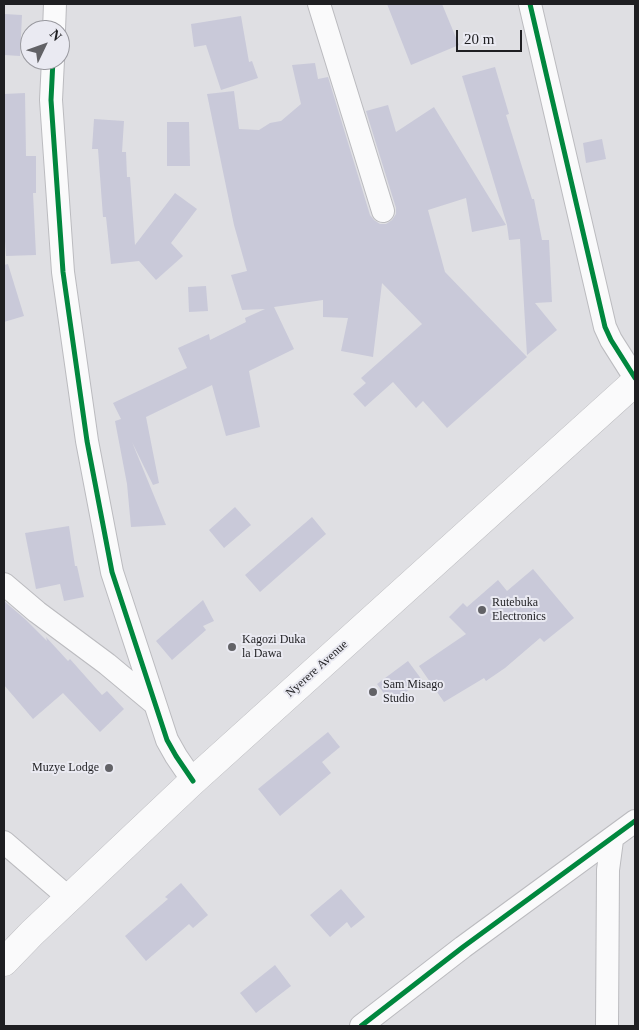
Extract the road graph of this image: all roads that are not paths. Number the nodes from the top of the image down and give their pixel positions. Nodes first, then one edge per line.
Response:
1 (54, 4) edge
2 (319, 4) edge
3 (530, 4) edge
4 (54, 20) edge
5 (52, 70) edge
6 (383, 211) dead end
7 (635, 378) edge
8 (635, 382) edge
9 (4, 584) edge
10 (155, 704) junction
11 (193, 781) junction
12 (635, 821) edge
13 (612, 840) junction
14 (4, 842) edge
15 (69, 898) junction
16 (4, 962) edge
17 (363, 1026) edge
18 (607, 1026) edge

1 - 4 street
2 - 6 street
3 - 7 street
5 - 10 street
8 - 11 main road, Nyerere Avenue
9 - 10 street
10 - 11 street
11 - 15 main road, Nyerere Avenue
12 - 13 street
13 - 17 street
13 - 18 street
14 - 15 street
15 - 16 main road, Nyerere Avenue

